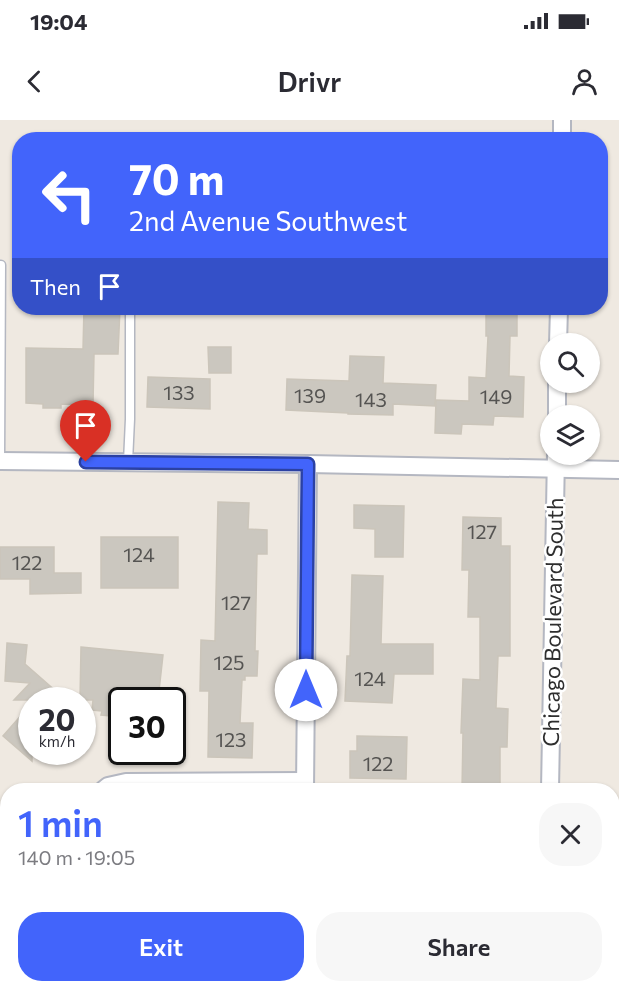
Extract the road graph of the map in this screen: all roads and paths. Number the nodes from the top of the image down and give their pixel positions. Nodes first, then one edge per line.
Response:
1 (1, 265) edge
2 (130, 315) edge
3 (559, 315) edge
4 (558, 333) edge
5 (0, 461) edge
6 (128, 462) junction
7 (540, 462) edge
8 (308, 464) junction
9 (556, 465) edge
10 (580, 465) edge
11 (619, 470) edge
12 (122, 783) edge
13 (171, 783) edge
14 (305, 783) edge
15 (550, 783) edge

1 - 5 lane
2 - 6 lane
3 - 4 street
5 - 6 street
6 - 8 street
7 - 8 street
8 - 14 street
9 - 15 street, Chicago Boulevard South
10 - 11 street
12 - 13 street

